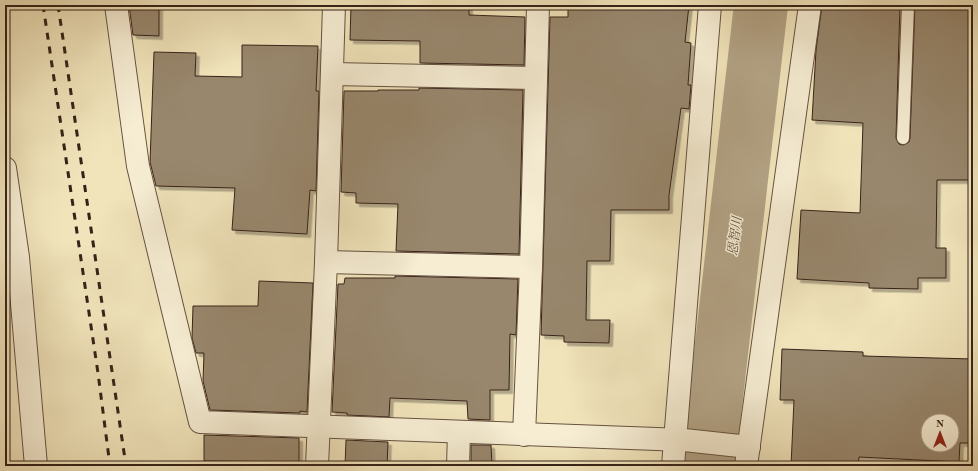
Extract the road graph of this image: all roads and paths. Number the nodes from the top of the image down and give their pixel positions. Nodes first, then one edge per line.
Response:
1 (116, 5) edge
2 (334, 5) edge
3 (538, 5) edge
4 (710, 5) edge
5 (810, 5) edge
6 (908, 5) edge
7 (332, 74) junction
8 (536, 78) junction
9 (903, 138) dead end
10 (5, 168) edge
11 (326, 262) junction
12 (531, 267) junction
13 (319, 426) junction
14 (459, 432) junction
15 (524, 435) junction
16 (680, 440) junction
17 (748, 456) edge
18 (36, 466) edge
19 (317, 466) edge
20 (458, 466) edge
21 (674, 466) edge

1 - 13 street
2 - 7 street
3 - 8 street
4 - 16 street
5 - 17 street
6 - 9 lane
7 - 8 street
7 - 11 street
8 - 12 street
10 - 18 street
11 - 12 street
11 - 13 street
12 - 15 street
13 - 14 street
13 - 19 street
14 - 15 street
14 - 20 street
15 - 16 street
16 - 17 street
16 - 21 street

